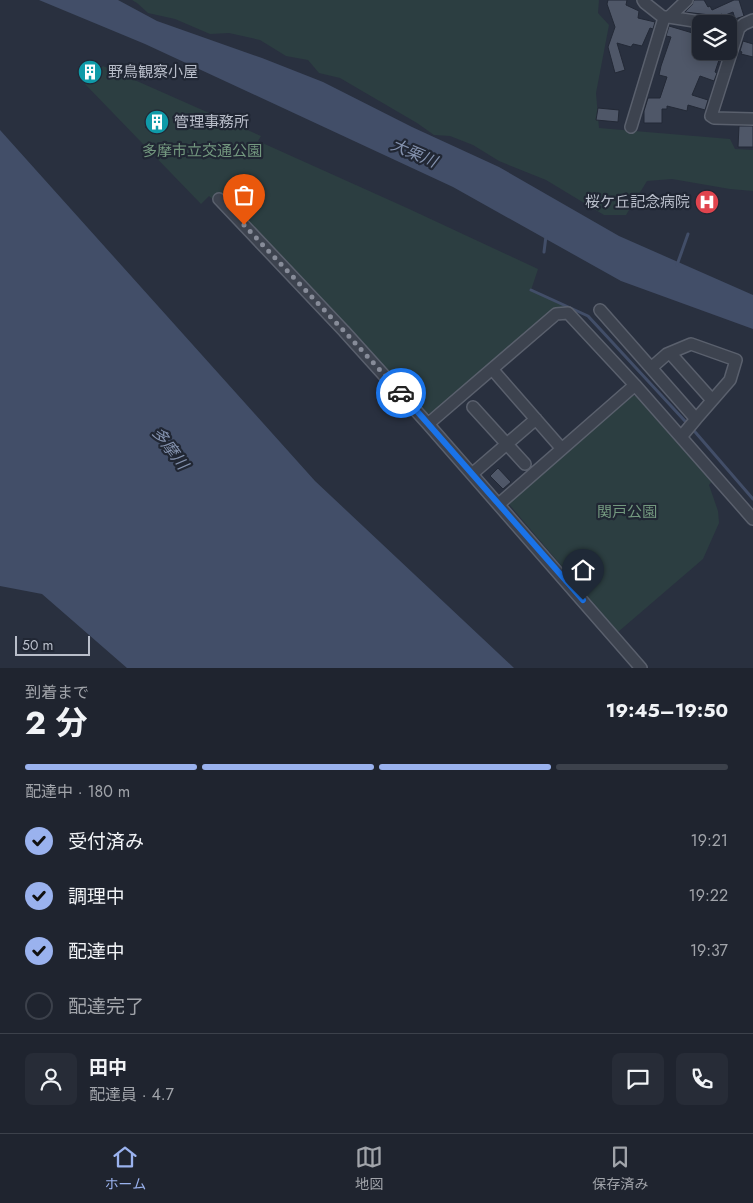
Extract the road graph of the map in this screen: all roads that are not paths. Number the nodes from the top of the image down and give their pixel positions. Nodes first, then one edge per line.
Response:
1 (643, 0) edge
2 (687, 0) edge
3 (667, 17) junction
4 (753, 20) edge
5 (692, 21) edge
6 (737, 26) edge
7 (725, 60) edge
8 (753, 120) edge
9 (630, 127) dead end
10 (219, 199) dead end
11 (600, 310) dead end
12 (670, 353) junction
13 (651, 368) junction
14 (492, 369) junction
15 (635, 385) junction
16 (712, 400) junction
17 (473, 407) dead end
18 (536, 419) junction
19 (695, 420) junction
20 (428, 424) junction
21 (683, 434) junction
22 (507, 445) junction
23 (562, 449) junction
24 (525, 464) dead end
25 (472, 474) junction
26 (499, 504) junction
27 (753, 519) edge
28 (641, 668) edge

1 - 3 street
2 - 3 street
3 - 5 street
3 - 9 street
4 - 6 street
7 - 8 street
10 - 20 street
11 - 13 street
12 - 13 street
12 - 16 street
12 - 16 street
13 - 19 street
14 - 15 street
14 - 18 street
14 - 20 street
15 - 21 street
15 - 23 street
16 - 19 street
17 - 22 street
18 - 22 street
18 - 23 street
19 - 21 street
20 - 25 street
21 - 27 street
22 - 24 street
22 - 25 street
23 - 26 street
25 - 26 street
26 - 28 street

